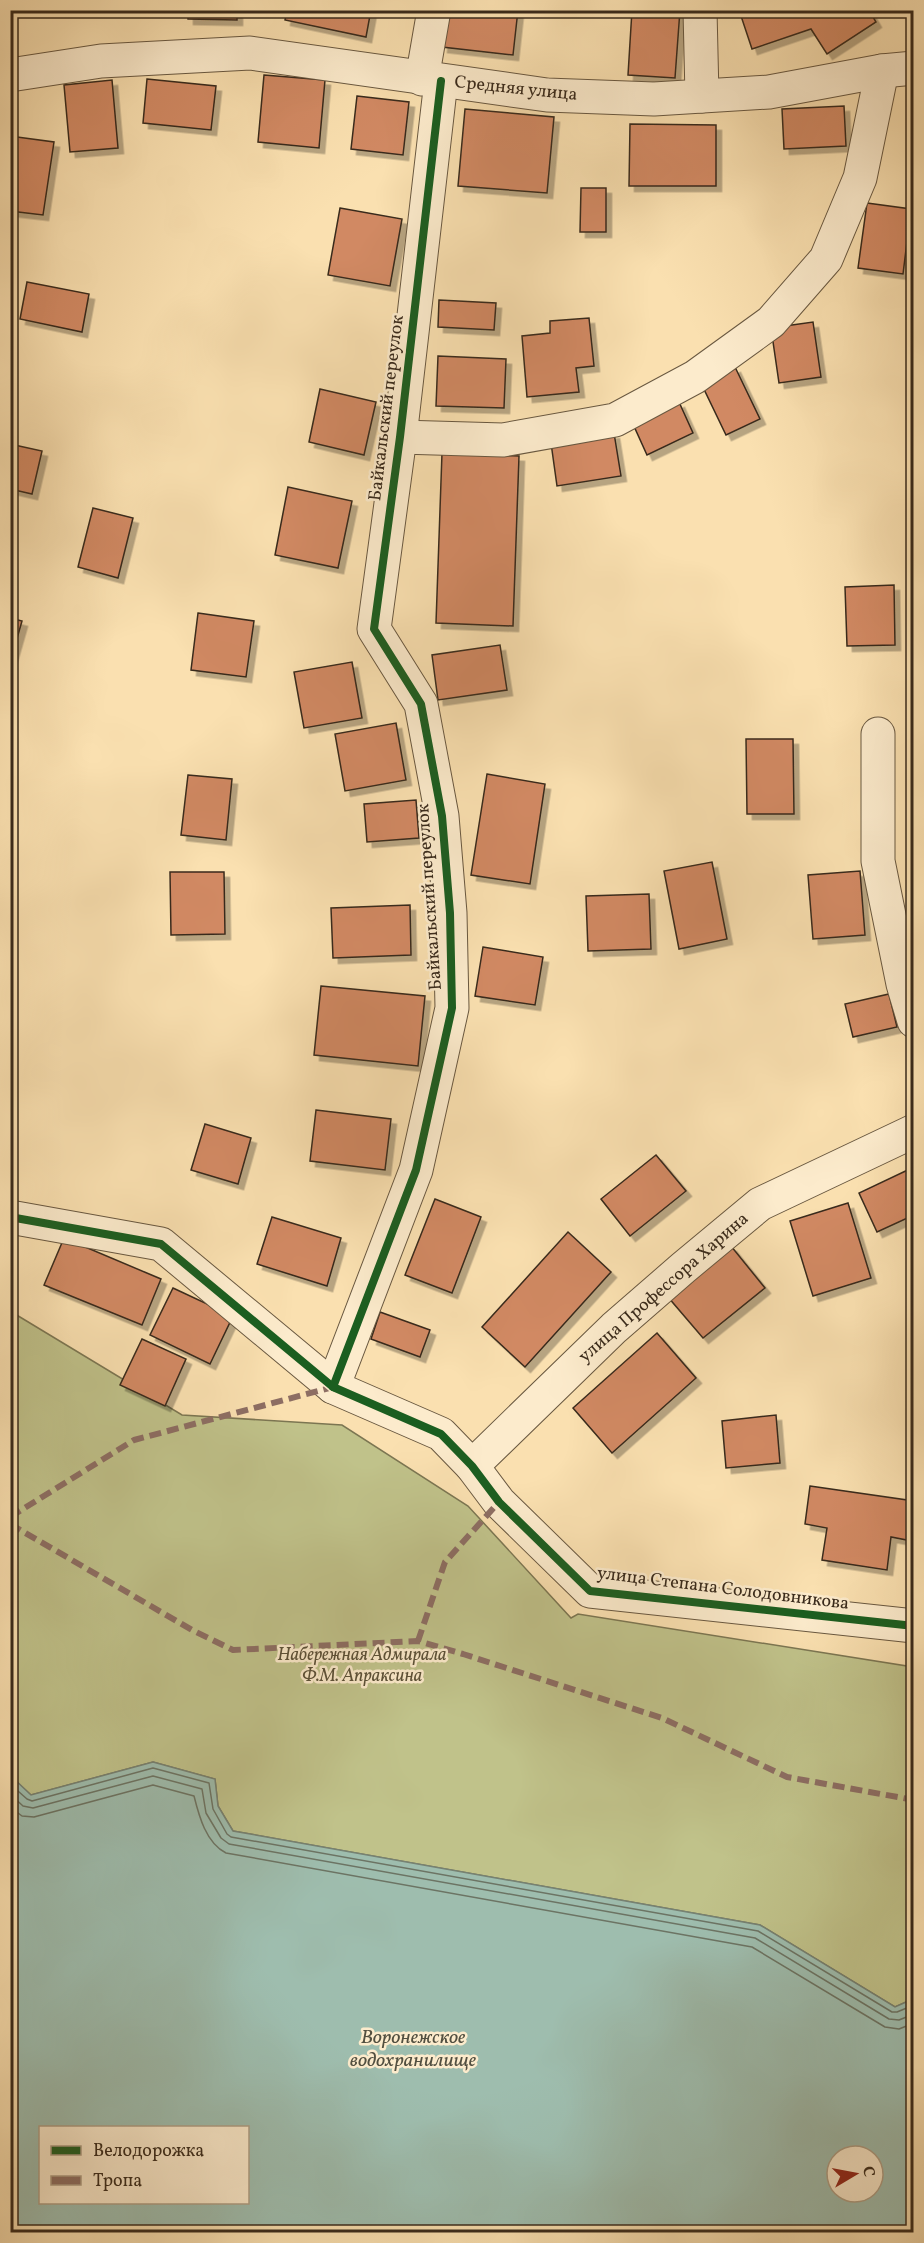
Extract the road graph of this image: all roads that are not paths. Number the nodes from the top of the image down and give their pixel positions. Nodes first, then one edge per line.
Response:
1 (434, 10) edge
2 (700, 10) edge
3 (898, 69) edge
4 (10, 75) edge
5 (432, 80) junction
6 (702, 96) junction
7 (400, 437) junction
8 (878, 734) dead end
9 (914, 1021) edge
10 (914, 1131) edge
11 (10, 1217) edge
12 (333, 1387) junction
13 (472, 1466) junction
14 (914, 1626) edge

1 - 5 street, Байкальский переулок
2 - 6 street
3 - 6 street, Средняя улица
3 - 7 street
4 - 5 street, Средняя улица
5 - 6 street, Средняя улица
5 - 7 street, Байкальский переулок
7 - 12 street, Байкальский переулок
8 - 9 street
10 - 13 street, улица Профессора Харина
11 - 12 street, улица Степана Солодовникова
12 - 13 street, улица Степана Солодовникова
13 - 14 street, улица Степана Солодовникова

